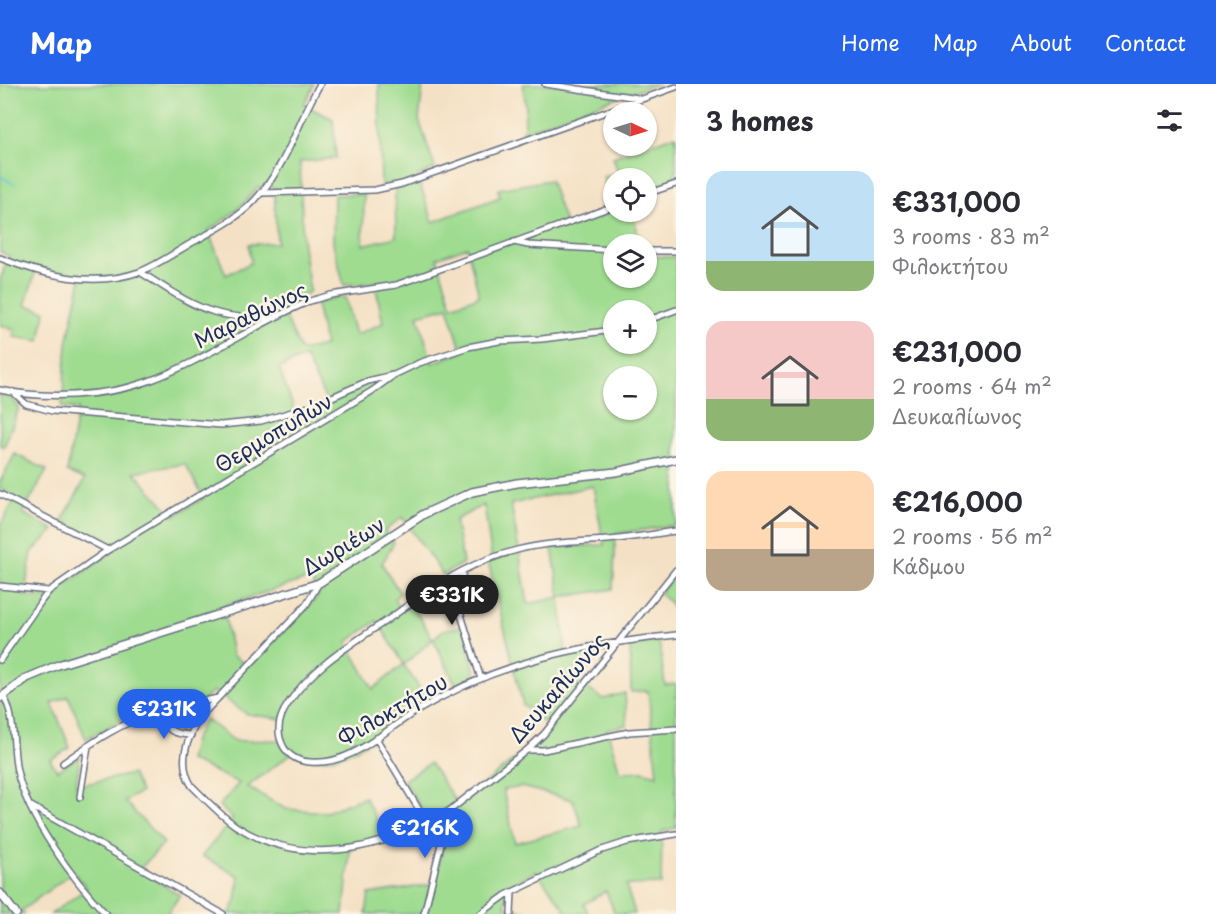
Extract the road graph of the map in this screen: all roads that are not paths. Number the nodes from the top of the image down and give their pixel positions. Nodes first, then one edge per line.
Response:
1 (320, 84) edge
2 (545, 84) edge
3 (676, 87) edge
4 (640, 98) junction
5 (676, 184) edge
6 (657, 190) edge
7 (261, 193) junction
8 (603, 210) edge
9 (512, 242) junction
10 (603, 249) edge
11 (657, 251) edge
12 (676, 251) edge
13 (0, 258) edge
14 (140, 272) junction
15 (676, 310) edge
16 (657, 317) edge
17 (276, 318) junction
18 (603, 331) edge
19 (394, 375) junction
20 (0, 390) edge
21 (13, 393) junction
22 (676, 459) edge
23 (0, 494) edge
24 (676, 531) edge
25 (108, 550) junction
26 (676, 570) edge
27 (462, 571) junction
28 (319, 583) junction
29 (0, 586) edge
30 (49, 591) junction
31 (676, 635) edge
32 (617, 641) junction
33 (0, 660) edge
34 (481, 679) junction
35 (2, 696) edge
36 (220, 698) junction
37 (157, 712) junction
38 (676, 729) edge
39 (190, 735) junction
40 (376, 738) junction
41 (88, 746) junction
42 (526, 750) junction
43 (63, 763) dead end
44 (80, 797) dead end
45 (31, 806) junction
46 (449, 811) junction
47 (427, 823) junction
48 (676, 834) edge
49 (512, 892) junction
50 (0, 893) edge
51 (16, 914) edge
52 (106, 914) edge
53 (223, 914) edge
54 (423, 914) edge
55 (480, 914) edge
56 (511, 914) edge

1 - 7 street
2 - 4 street
3 - 4 street
4 - 7 street
5 - 6 street
7 - 14 street
8 - 9 street, Μαραθώνος
9 - 10 street
9 - 17 street, Μαραθώνος
11 - 12 street
13 - 14 street
14 - 17 street
15 - 16 street
17 - 21 street, Μαραθώνος
18 - 19 street, Θερμοπυλών
19 - 21 street
19 - 25 street, Θερμοπυλών
20 - 21 street, Μαραθώνος
22 - 28 street, Δωριέων
23 - 25 street
24 - 27 street, Φιλοκτήτου
25 - 30 street, Θερμοπυλών
26 - 32 street, Δευκαλίωνος
27 - 34 street
27 - 40 street, Φιλοκτήτου
28 - 35 street, Δωριέων
28 - 36 street, Δευκαλίωνος
29 - 30 street
30 - 33 street, Θερμοπυλών
31 - 32 street, Φιλοκτήτου
32 - 34 street, Φιλοκτήτου
32 - 42 street, Δευκαλίωνος
34 - 40 street, Φιλοκτήτου
35 - 45 street
36 - 37 street
36 - 39 street, Δευκαλίωνος
37 - 39 street
37 - 41 street
38 - 42 street
39 - 47 street, Δευκαλίωνος
40 - 47 street
41 - 43 street
41 - 44 street
42 - 46 street, Δευκαλίωνος
45 - 52 street
45 - 53 street
46 - 47 street, Δευκαλίωνος
46 - 54 street
48 - 49 street
49 - 55 street
49 - 56 street
50 - 51 street

